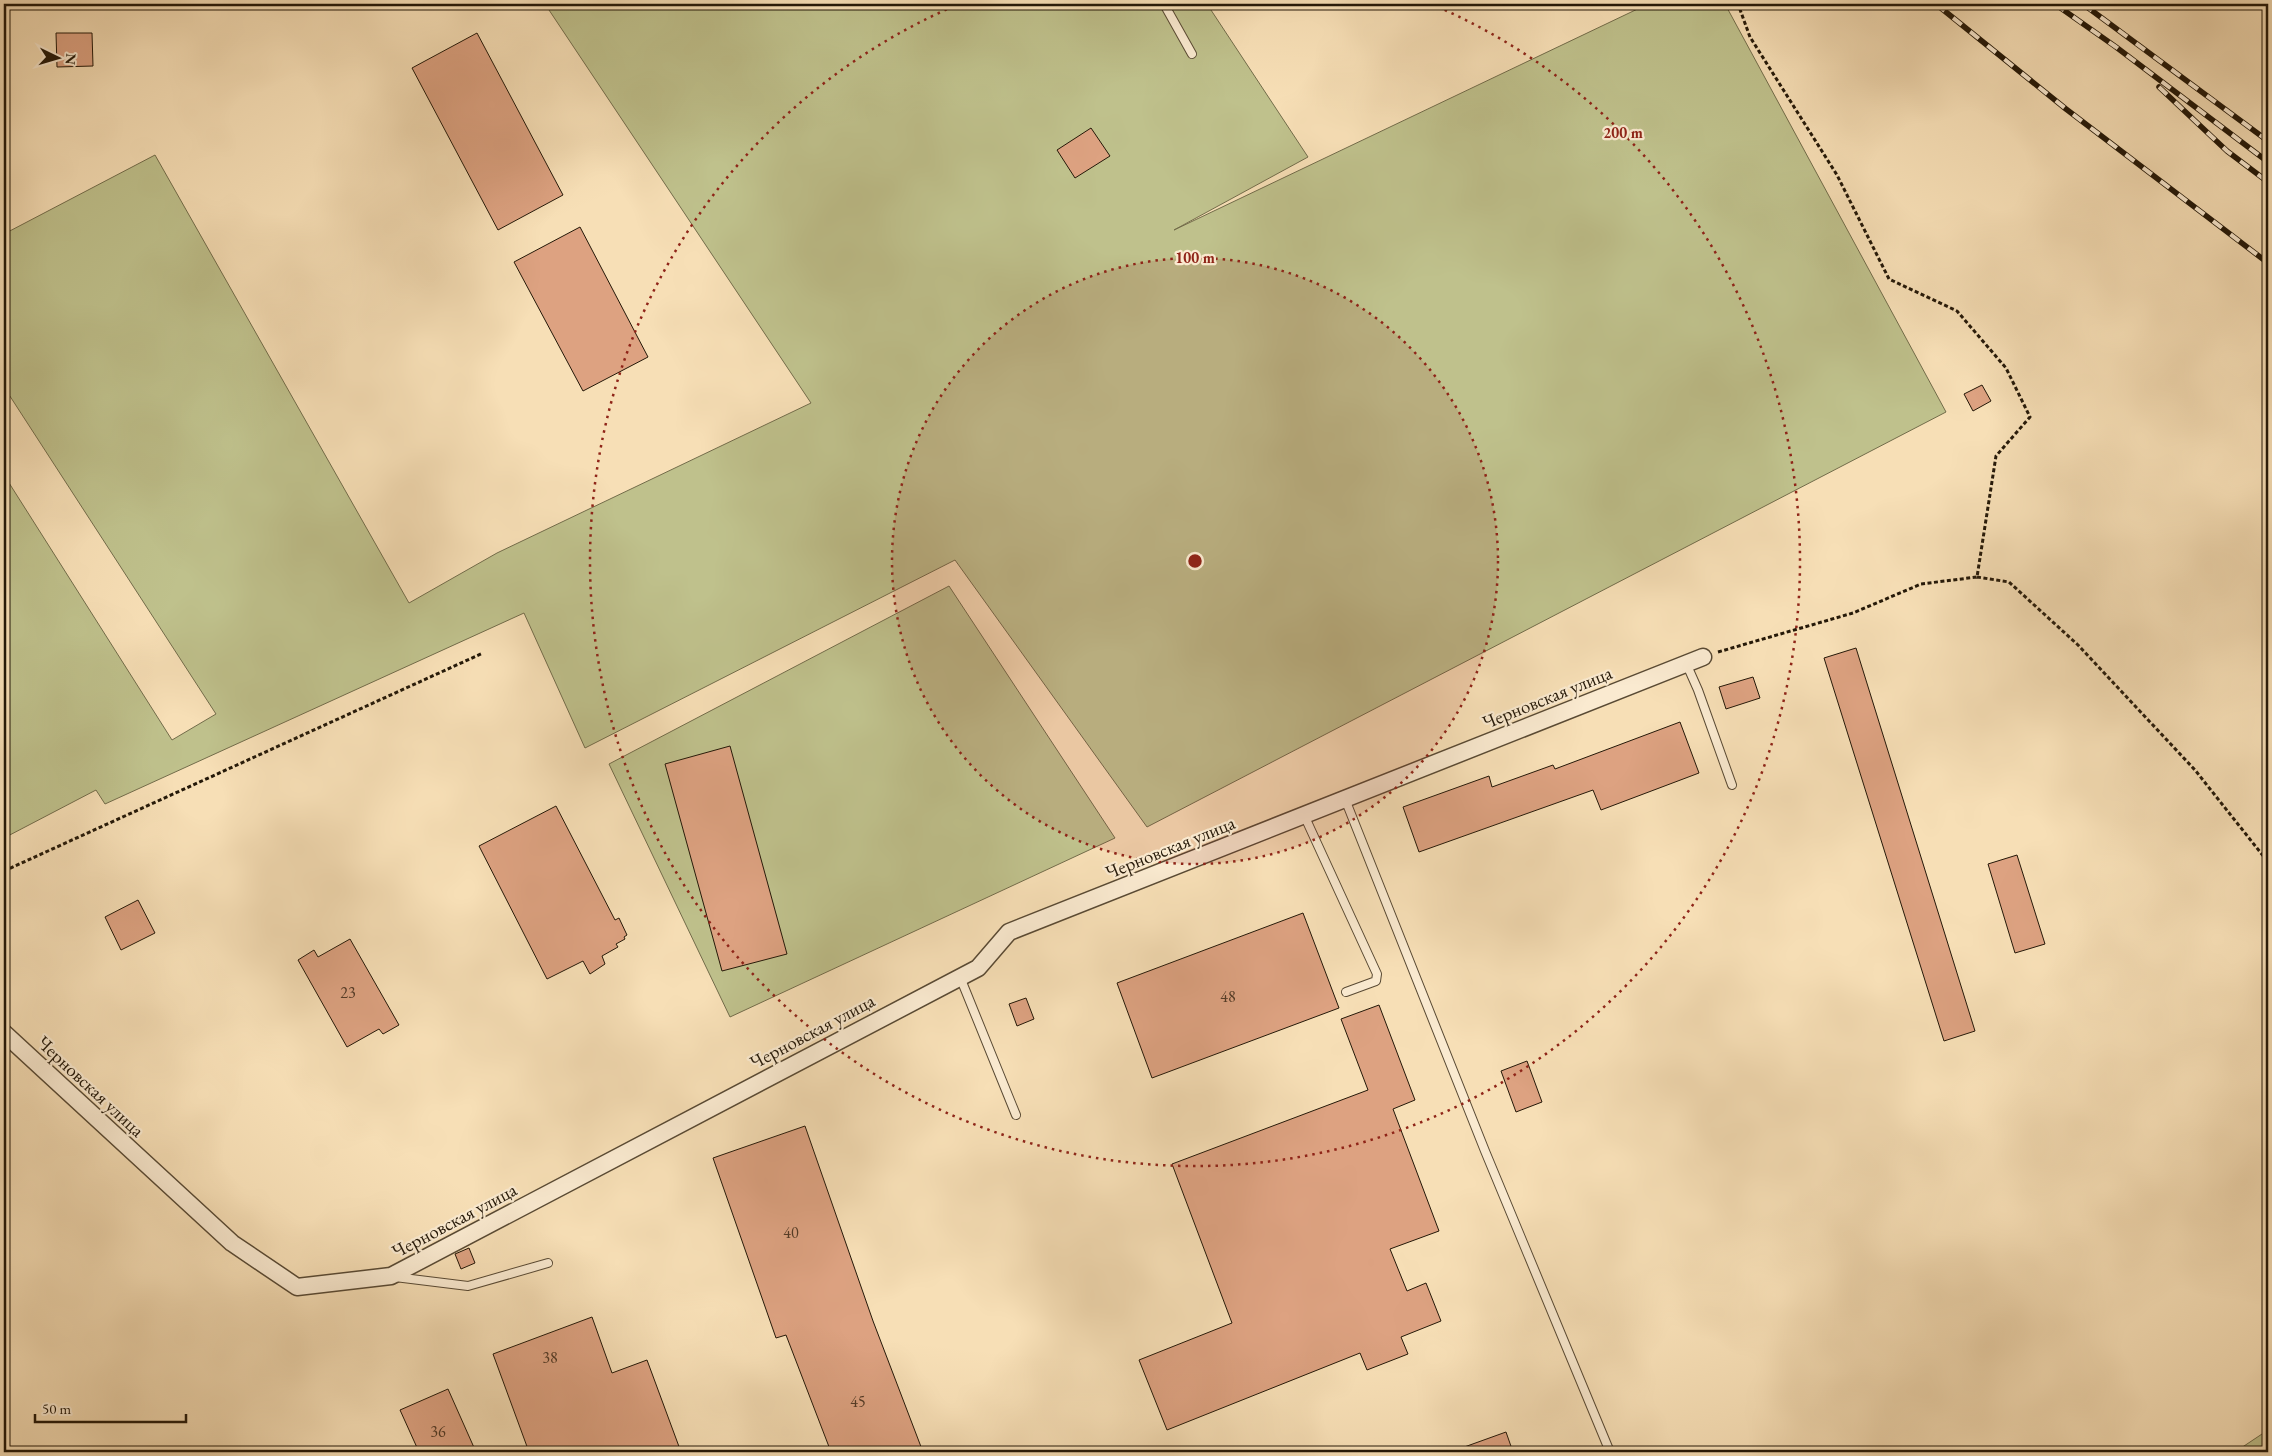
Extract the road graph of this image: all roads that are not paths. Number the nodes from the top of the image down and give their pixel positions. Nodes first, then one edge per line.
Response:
1 (1164, 4) edge
2 (1192, 54) dead end
3 (1703, 657) road end
4 (1686, 663) junction
5 (1732, 785) dead end
6 (1345, 799) junction
7 (1304, 815) junction
8 (960, 977) junction
9 (1346, 992) dead end
10 (4, 1033) edge
11 (1016, 1115) dead end
12 (548, 1263) dead end
13 (391, 1276) junction
14 (1610, 1452) edge

1 - 2 lane
3 - 4 street, Черновская улица
4 - 5 lane
4 - 6 street, Черновская улица
6 - 7 street, Черновская улица
6 - 14 lane
7 - 8 street, Черновская улица
7 - 9 lane
8 - 11 lane
8 - 13 street, Черновская улица
10 - 13 street, Черновская улица
12 - 13 lane

